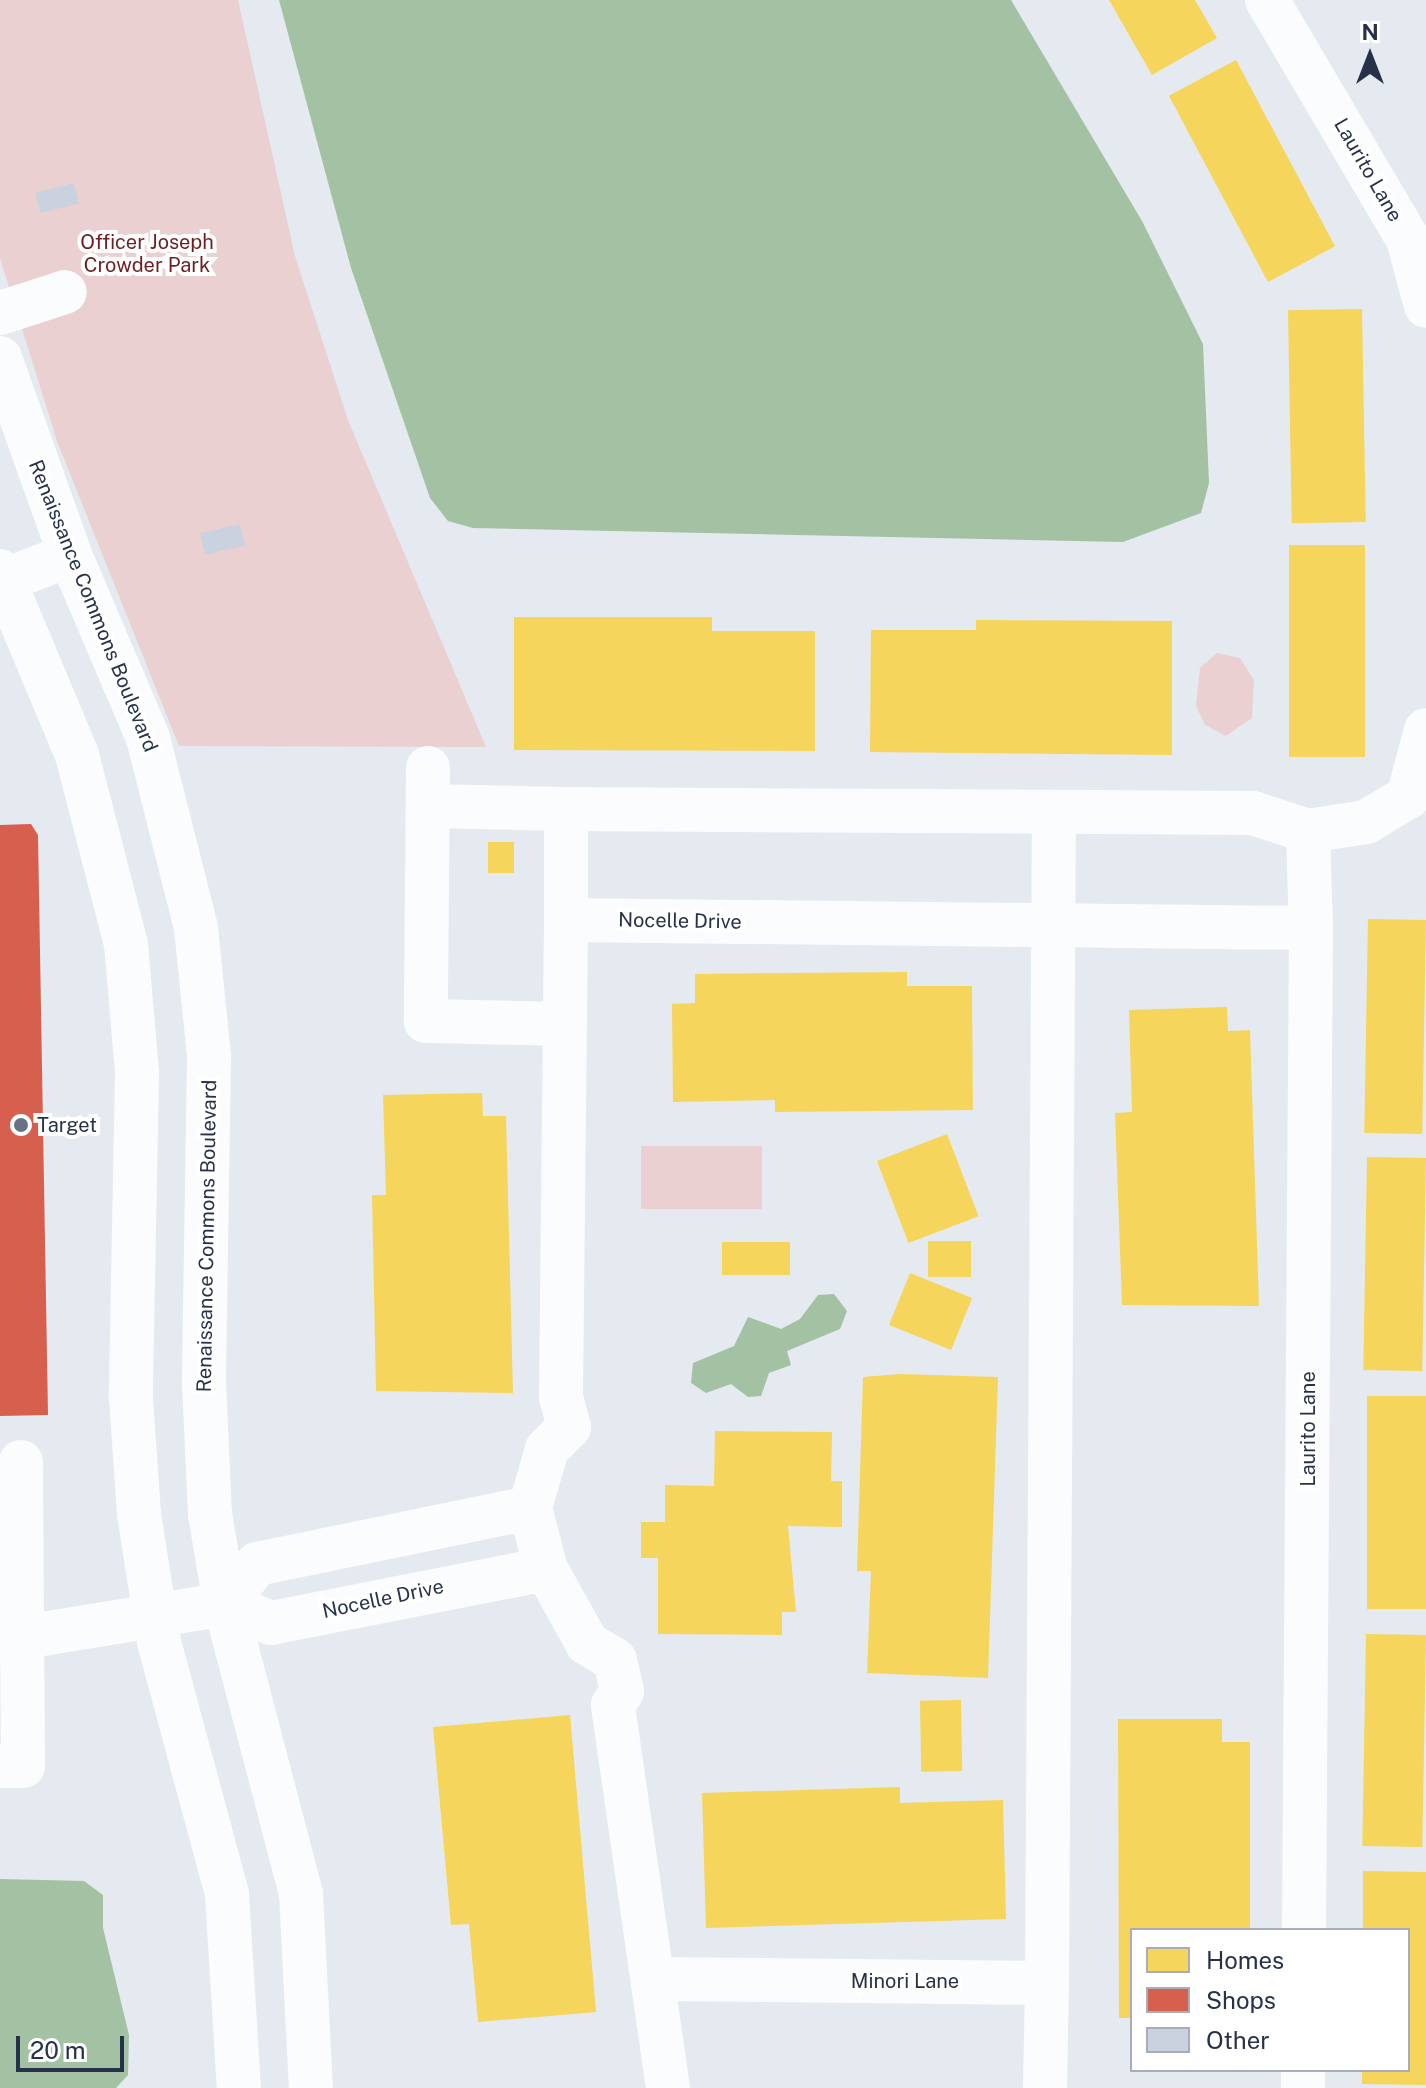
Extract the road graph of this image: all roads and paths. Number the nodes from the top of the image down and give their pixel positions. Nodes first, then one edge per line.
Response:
1 (1267, 0) edge
2 (65, 292) dead end
3 (1426, 306) edge
4 (0, 313) edge
5 (0, 358) edge
6 (70, 555) junction
7 (1, 578) edge
8 (1426, 730) edge
9 (566, 809) junction
10 (1054, 812) junction
11 (1308, 831) junction
12 (566, 920) junction
13 (1053, 924) junction
14 (1290, 927) junction
15 (565, 1024) junction
16 (21, 1462) dead end
17 (530, 1508) junction
18 (546, 1569) junction
19 (225, 1604) junction
20 (154, 1615) junction
21 (11, 1641) edge
22 (0, 1766) edge
23 (1304, 1928) edge
24 (657, 1979) junction
25 (1047, 1983) junction
26 (239, 2088) edge
27 (311, 2088) edge
28 (668, 2088) edge
29 (1045, 2088) edge

1 - 3 street, Laurito Lane
2 - 4 street
5 - 6 street, Renaissance Commons Boulevard
6 - 7 street
6 - 19 street, Renaissance Commons Boulevard
7 - 20 street
8 - 11 street
9 - 10 street
9 - 12 street
9 - 15 street
10 - 11 street
10 - 13 street
11 - 14 street, Laurito Lane
12 - 13 street, Nocelle Drive
12 - 15 street
13 - 14 street, Nocelle Drive
13 - 25 street
14 - 23 street, Laurito Lane
15 - 17 street
16 - 21 street
17 - 18 street
17 - 19 street
18 - 19 street, Nocelle Drive
18 - 24 street
19 - 20 street
19 - 27 street, Renaissance Commons Boulevard
20 - 21 street
20 - 26 street
21 - 22 street
24 - 25 street, Minori Lane
24 - 28 street
25 - 29 street

